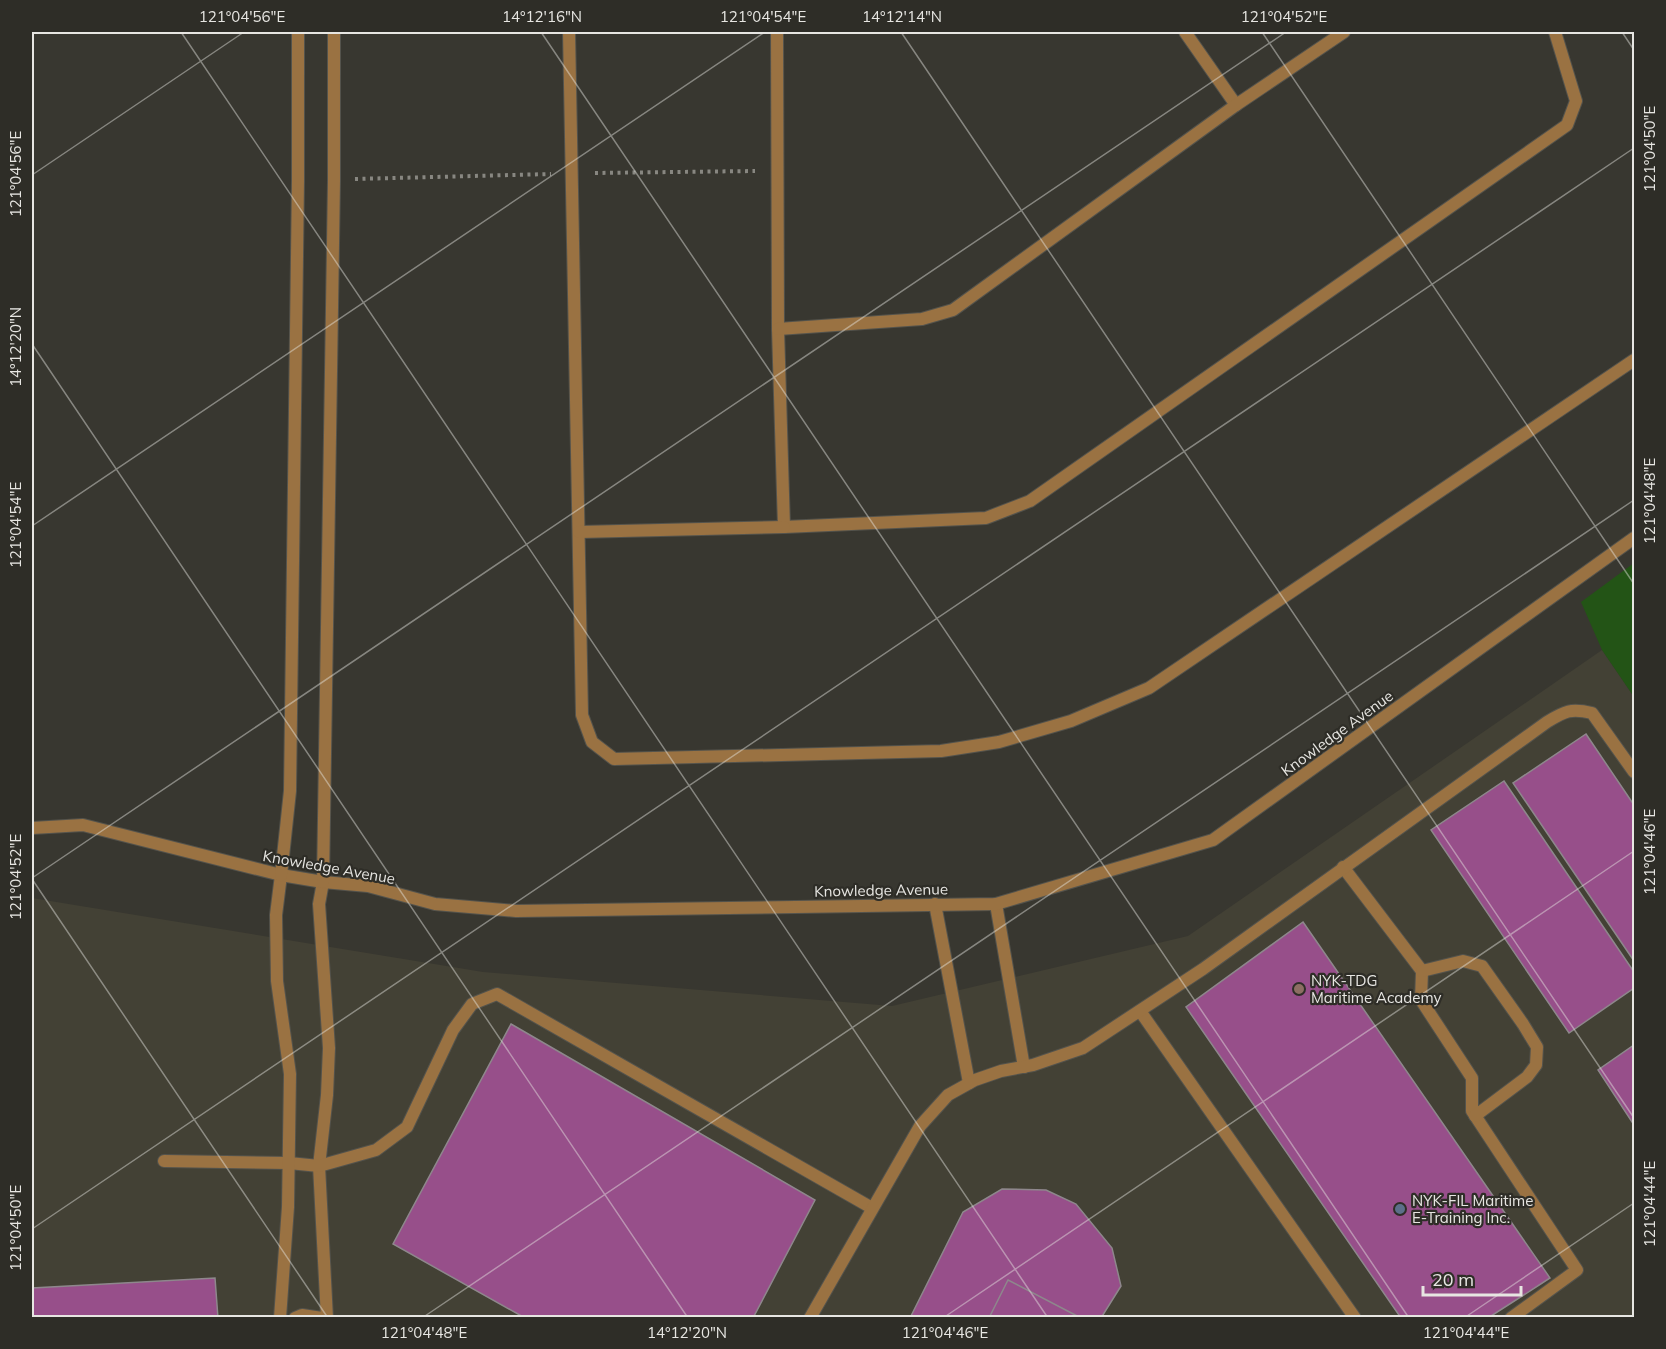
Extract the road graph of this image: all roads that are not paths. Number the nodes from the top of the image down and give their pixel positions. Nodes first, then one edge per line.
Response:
1 (298, 32) edge
2 (334, 32) edge
3 (569, 32) edge
4 (777, 32) edge
5 (1185, 32) edge
6 (1344, 32) edge
7 (1555, 32) edge
8 (1236, 105) junction
9 (778, 329) junction
10 (1635, 360) edge
11 (784, 527) junction
12 (579, 532) junction
13 (1635, 538) edge
14 (1635, 772) edge
15 (32, 828) edge
16 (1343, 867) junction
17 (281, 875) junction
18 (322, 882) junction
19 (935, 904) junction
20 (996, 904) junction
21 (1422, 971) junction
22 (1140, 1011) junction
23 (1024, 1067) junction
24 (969, 1083) junction
25 (1475, 1116) junction
26 (164, 1161) dead end
27 (289, 1163) junction
28 (319, 1166) junction
29 (872, 1208) junction
30 (280, 1317) edge
31 (295, 1317) edge
32 (322, 1317) edge
33 (327, 1317) edge
34 (810, 1317) edge
35 (1355, 1317) edge
36 (1511, 1317) edge

1 - 17 street
2 - 18 street
3 - 12 street
4 - 9 street
5 - 8 street
6 - 8 street
7 - 11 street
8 - 9 street
9 - 11 street
10 - 12 street
11 - 12 street
13 - 20 street, Knowledge Avenue
14 - 16 street
15 - 17 street, Knowledge Avenue
16 - 21 street
16 - 22 street
17 - 18 street, Knowledge Avenue
17 - 27 street
18 - 19 street, Knowledge Avenue
18 - 28 street
19 - 20 street, Knowledge Avenue
19 - 24 street
20 - 23 street
21 - 25 street
21 - 25 street
22 - 23 street
22 - 35 street
23 - 24 street
24 - 29 street
25 - 36 street
26 - 27 street
27 - 28 street
27 - 30 street
28 - 29 street
28 - 33 street
29 - 34 street
31 - 32 street

